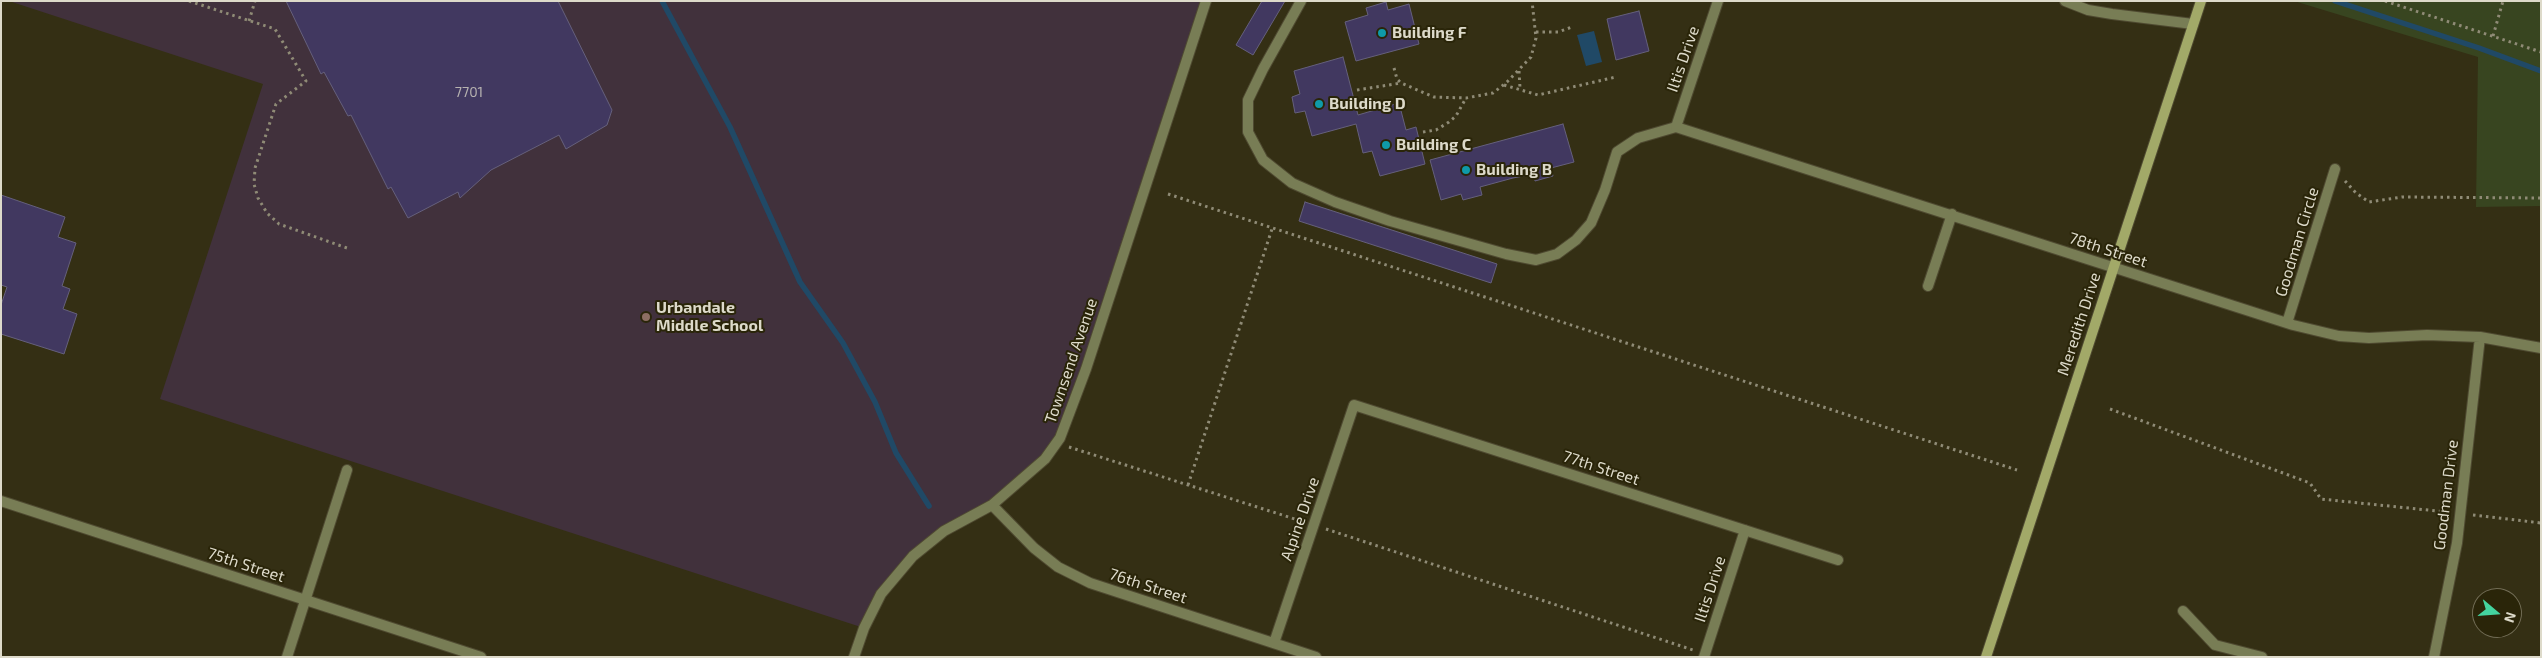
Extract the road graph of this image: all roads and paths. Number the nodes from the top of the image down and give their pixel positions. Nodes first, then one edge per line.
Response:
1 (189, 1) edge
2 (255, 1) edge
3 (1206, 1) edge
4 (1301, 1) edge
5 (1532, 1) edge
6 (1718, 1) edge
7 (2065, 1) edge
8 (2201, 1) edge
9 (2385, 1) edge
10 (2504, 1) edge
11 (249, 21) junction
12 (2193, 24) junction
13 (1572, 27) dead end
14 (1536, 32) junction
15 (2493, 36) junction
16 (2541, 52) edge
17 (1394, 68) dead end
18 (1519, 70) junction
19 (1616, 77) dead end
20 (1401, 82) junction
21 (1503, 85) junction
22 (1520, 88) junction
23 (1357, 90) dead end
24 (1466, 98) junction
25 (1676, 127) junction
26 (1423, 132) dead end
27 (2335, 169) joint
28 (1168, 194) dead end
29 (2541, 198) edge
30 (1952, 214) junction
31 (1272, 229) junction
32 (347, 248) dead end
33 (2114, 267) junction
34 (1928, 286) dead end
35 (2287, 323) junction
36 (2480, 336) junction
37 (2541, 348) edge
38 (1354, 405) joint
39 (2110, 409) dead end
40 (1057, 442) junction
41 (347, 470) dead end
42 (2017, 470) dead end
43 (1188, 485) junction
44 (1, 501) edge
45 (992, 505) junction
46 (2460, 513) junction
47 (2541, 522) edge
48 (1314, 524) junction
49 (1745, 530) junction
50 (1838, 560) dead end
51 (305, 600) junction
52 (2183, 611) dead end
53 (1274, 643) junction
54 (1704, 656) edge
55 (287, 657) edge
56 (481, 657) edge
57 (854, 657) edge
58 (1316, 657) edge
59 (1986, 657) edge
60 (2262, 657) edge
61 (2434, 657) edge

1 - 11 path
2 - 11 path
3 - 40 street, Townsend Avenue
4 - 25 street
5 - 14 path
6 - 25 street, Iltis Drive
7 - 12 street
8 - 12 main road, Meredith Drive
9 - 15 path
10 - 15 path
11 - 32 path
12 - 33 main road, Meredith Drive
13 - 14 path
14 - 18 path
15 - 16 path
17 - 20 path
18 - 21 path
18 - 22 path
19 - 22 path
20 - 23 path
20 - 24 path
21 - 22 path
21 - 24 path
24 - 26 path
25 - 30 street, 78th Street
27 - 29 path
27 - 35 street, Goodman Circle
28 - 31 path
30 - 33 street, 78th Street
30 - 34 street
31 - 42 path
31 - 43 path
33 - 35 street, 78th Street
33 - 59 main road, Meredith Drive
35 - 36 street, 78th Street
36 - 37 street, 78th Street
36 - 46 street, Goodman Drive
38 - 48 street, Alpine Drive
38 - 49 street, 77th Street
39 - 46 path
40 - 43 path
40 - 45 street, Townsend Avenue
41 - 51 street
43 - 48 path
44 - 51 street, 75th Street
45 - 53 street, 76th Street
45 - 57 street, Townsend Avenue
46 - 47 path
46 - 61 street, Goodman Drive
48 - 53 street, Alpine Drive
48 - 54 path
49 - 50 street, 77th Street
49 - 54 street, Iltis Drive
51 - 55 street
51 - 56 street, 75th Street
52 - 60 street
53 - 58 street, 76th Street

